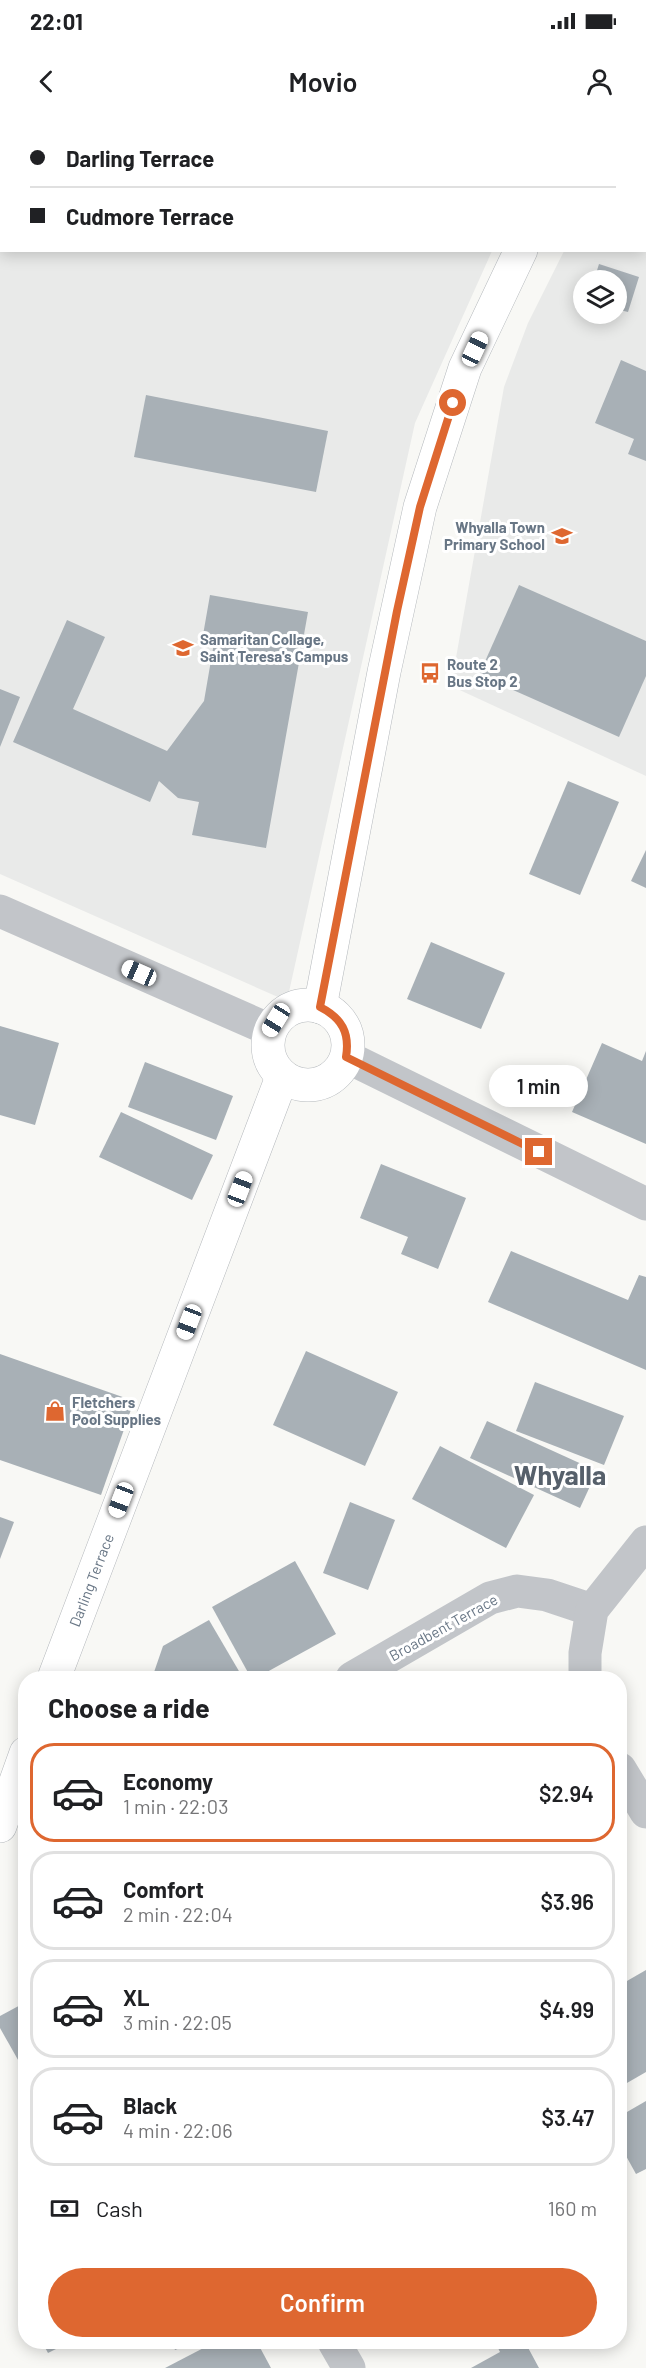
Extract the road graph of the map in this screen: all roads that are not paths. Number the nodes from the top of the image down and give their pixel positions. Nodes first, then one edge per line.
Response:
1 (520, 252) edge
2 (3, 922) edge
3 (320, 1007) junction
4 (270, 1030) junction
5 (346, 1057) junction
6 (282, 1077) junction
7 (646, 1204) edge
8 (646, 1542) edge
9 (592, 1611) junction
10 (57, 1671) edge
11 (363, 1671) edge
12 (585, 1671) edge
13 (18, 1775) edge
14 (627, 1781) edge
15 (646, 1812) edge
16 (0, 1826) edge
17 (338, 2349) edge
18 (349, 2368) edge

1 - 3 main road
2 - 4 street
3 - 4 main road
3 - 5 main road
4 - 6 main road
5 - 6 main road
5 - 7 street
6 - 10 main road, Darling Terrace
8 - 9 street
9 - 11 street, Broadbent Terrace
9 - 12 street
13 - 16 main road
14 - 15 street
17 - 18 street

